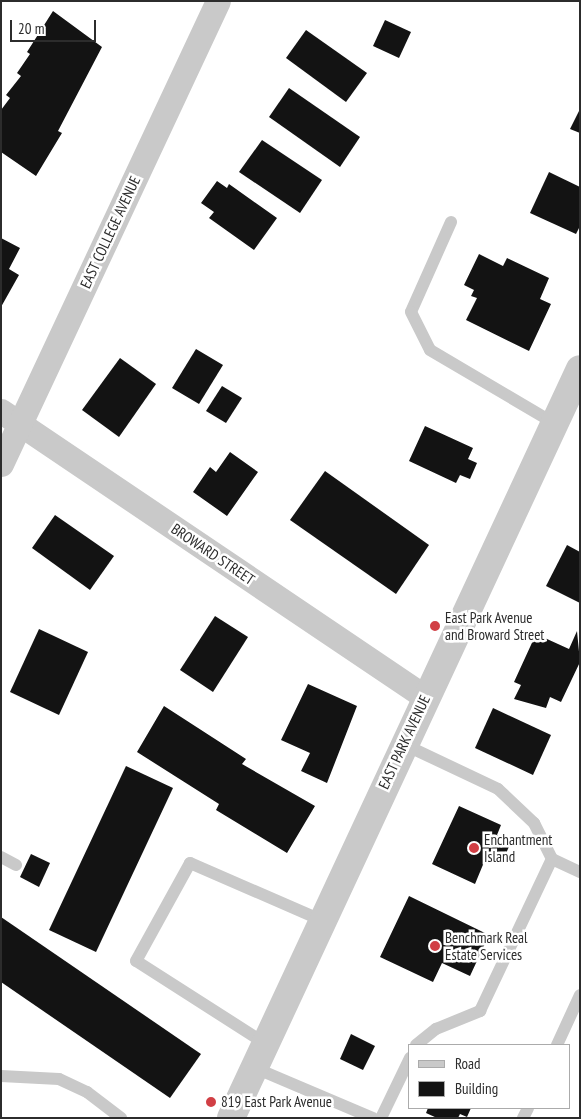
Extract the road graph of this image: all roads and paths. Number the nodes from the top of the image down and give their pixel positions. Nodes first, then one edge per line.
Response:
1 (218, 1) edge
2 (451, 222) dead end
3 (580, 369) edge
4 (11, 418) edge
5 (554, 424) junction
6 (1, 464) edge
7 (425, 697) junction
8 (403, 744) junction
9 (1, 857) edge
10 (552, 859) junction
11 (16, 865) dead end
12 (580, 872) edge
13 (321, 920) junction
14 (580, 996) edge
15 (417, 1044) edge
16 (557, 1044) edge
17 (260, 1056) junction
18 (408, 1062) edge
19 (1, 1076) edge
20 (121, 1118) edge
21 (231, 1118) edge
22 (373, 1118) edge
23 (381, 1118) edge

1 - 4 street, EAST COLLEGE AVENUE
2 - 5 lane
3 - 5 street, EAST PARK AVENUE
4 - 6 street, EAST COLLEGE AVENUE
4 - 7 street, BROWARD STREET
5 - 7 street, EAST PARK AVENUE
7 - 8 street, EAST PARK AVENUE
8 - 10 lane
8 - 13 street, EAST PARK AVENUE
9 - 11 lane
10 - 12 lane
10 - 15 lane
13 - 17 street, EAST PARK AVENUE
13 - 17 lane
14 - 16 lane
17 - 21 street, EAST PARK AVENUE
17 - 22 lane
18 - 23 lane
19 - 20 lane

